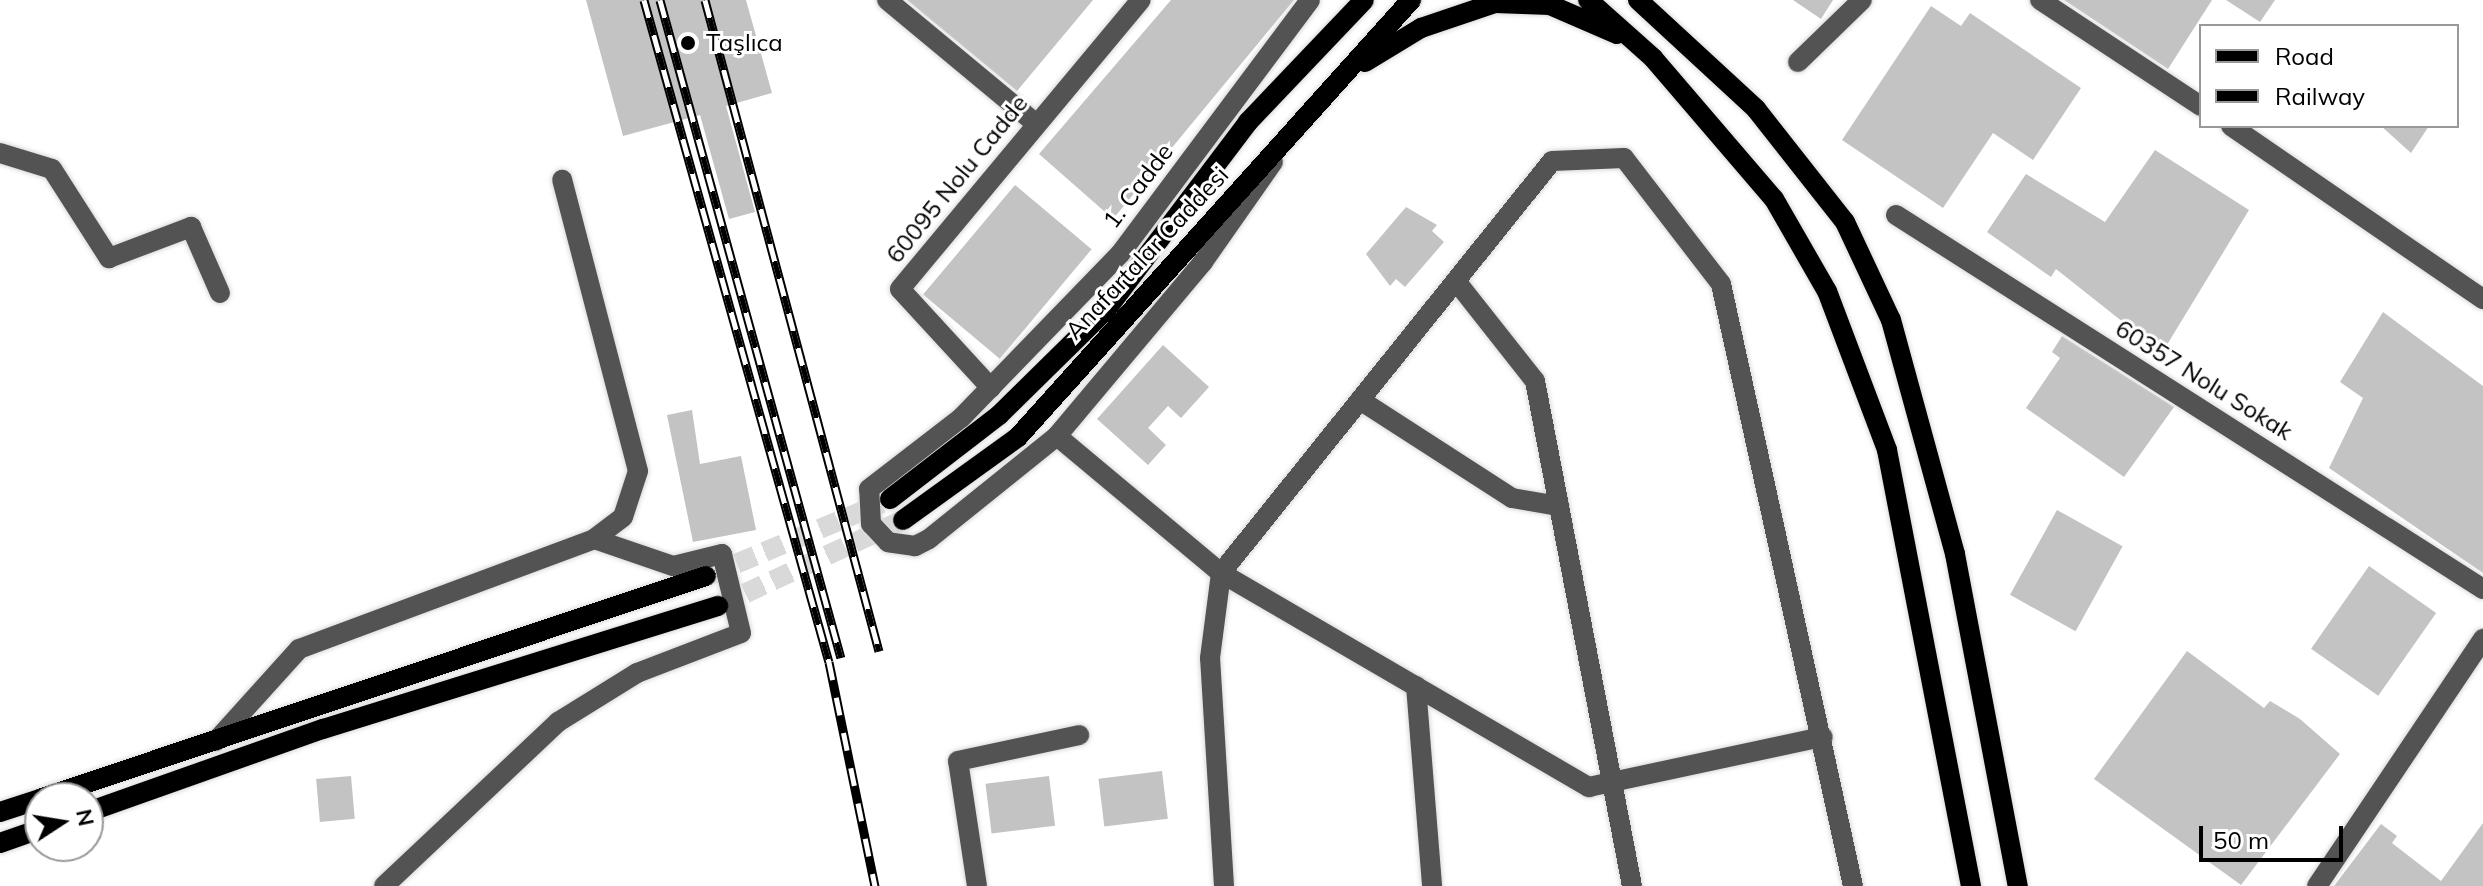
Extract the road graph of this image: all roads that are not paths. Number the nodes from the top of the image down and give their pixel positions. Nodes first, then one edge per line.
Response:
1 (887, 0) edge
2 (1141, 0) edge
3 (1310, 0) edge
4 (1364, 0) edge
5 (1411, 0) edge
6 (1588, 0) edge
7 (1638, 0) edge
8 (1646, 0) edge
9 (1862, 0) edge
10 (2040, 0) edge
11 (1661, 19) junction
12 (1634, 41) junction
13 (1798, 62) dead end
14 (1351, 70) junction
15 (2199, 105) edge
16 (1035, 123) junction
17 (2234, 128) edge
18 (0, 153) edge
19 (1279, 153) junction
20 (562, 180) dead end
21 (1896, 215) dead end
22 (1456, 281) junction
23 (220, 293) dead end
24 (2483, 299) edge
25 (991, 388) junction
26 (1360, 400) junction
27 (1057, 436) junction
28 (890, 499) tunnel mouth
29 (1559, 506) junction
30 (903, 520) tunnel mouth
31 (594, 539) junction
32 (1221, 573) junction
33 (706, 576) tunnel mouth
34 (2483, 589) edge
35 (718, 606) tunnel mouth
36 (2483, 639) edge
37 (1416, 686) junction
38 (1079, 735) dead end
39 (1823, 737) junction
40 (216, 741) junction
41 (90, 782) edge
42 (1610, 782) junction
43 (24, 804) edge
44 (104, 806) edge
45 (0, 812) edge
46 (24, 835) edge
47 (0, 843) edge
48 (384, 886) edge
49 (977, 886) edge
50 (1224, 886) edge
51 (1432, 886) edge
52 (1632, 886) edge
53 (1853, 886) edge
54 (1971, 886) edge
55 (2018, 886) edge
56 (2317, 886) edge

1 - 16 street
2 - 16 street, 60095 Nolu Cadde
3 - 25 street, 1. Cadde
4 - 28 main road, Anafartalar Caddesi
5 - 14 main road, Anafartalar Caddesi
6 - 12 main road
7 - 11 main road
8 - 11 main road
9 - 13 street
10 - 15 street
11 - 55 main road
12 - 14 main road
12 - 54 main road
14 - 19 main road, Anafartalar Caddesi
16 - 25 street, 60095 Nolu Cadde
17 - 24 street
18 - 23 street
19 - 27 street
19 - 30 main road, Anafartalar Caddesi
20 - 31 street
21 - 34 street, 60357 Nolu Sokak
22 - 26 street
22 - 29 street
22 - 39 street
25 - 27 street, 1. Cadde
26 - 29 street
26 - 32 street
27 - 32 street
29 - 42 street
31 - 40 street
31 - 48 street
32 - 37 street
32 - 50 street
33 - 40 main road
35 - 44 main road
36 - 56 street
37 - 42 street
37 - 51 street
38 - 49 street
39 - 42 street
39 - 53 street
40 - 41 main road
42 - 52 street
43 - 45 main road
46 - 47 main road

